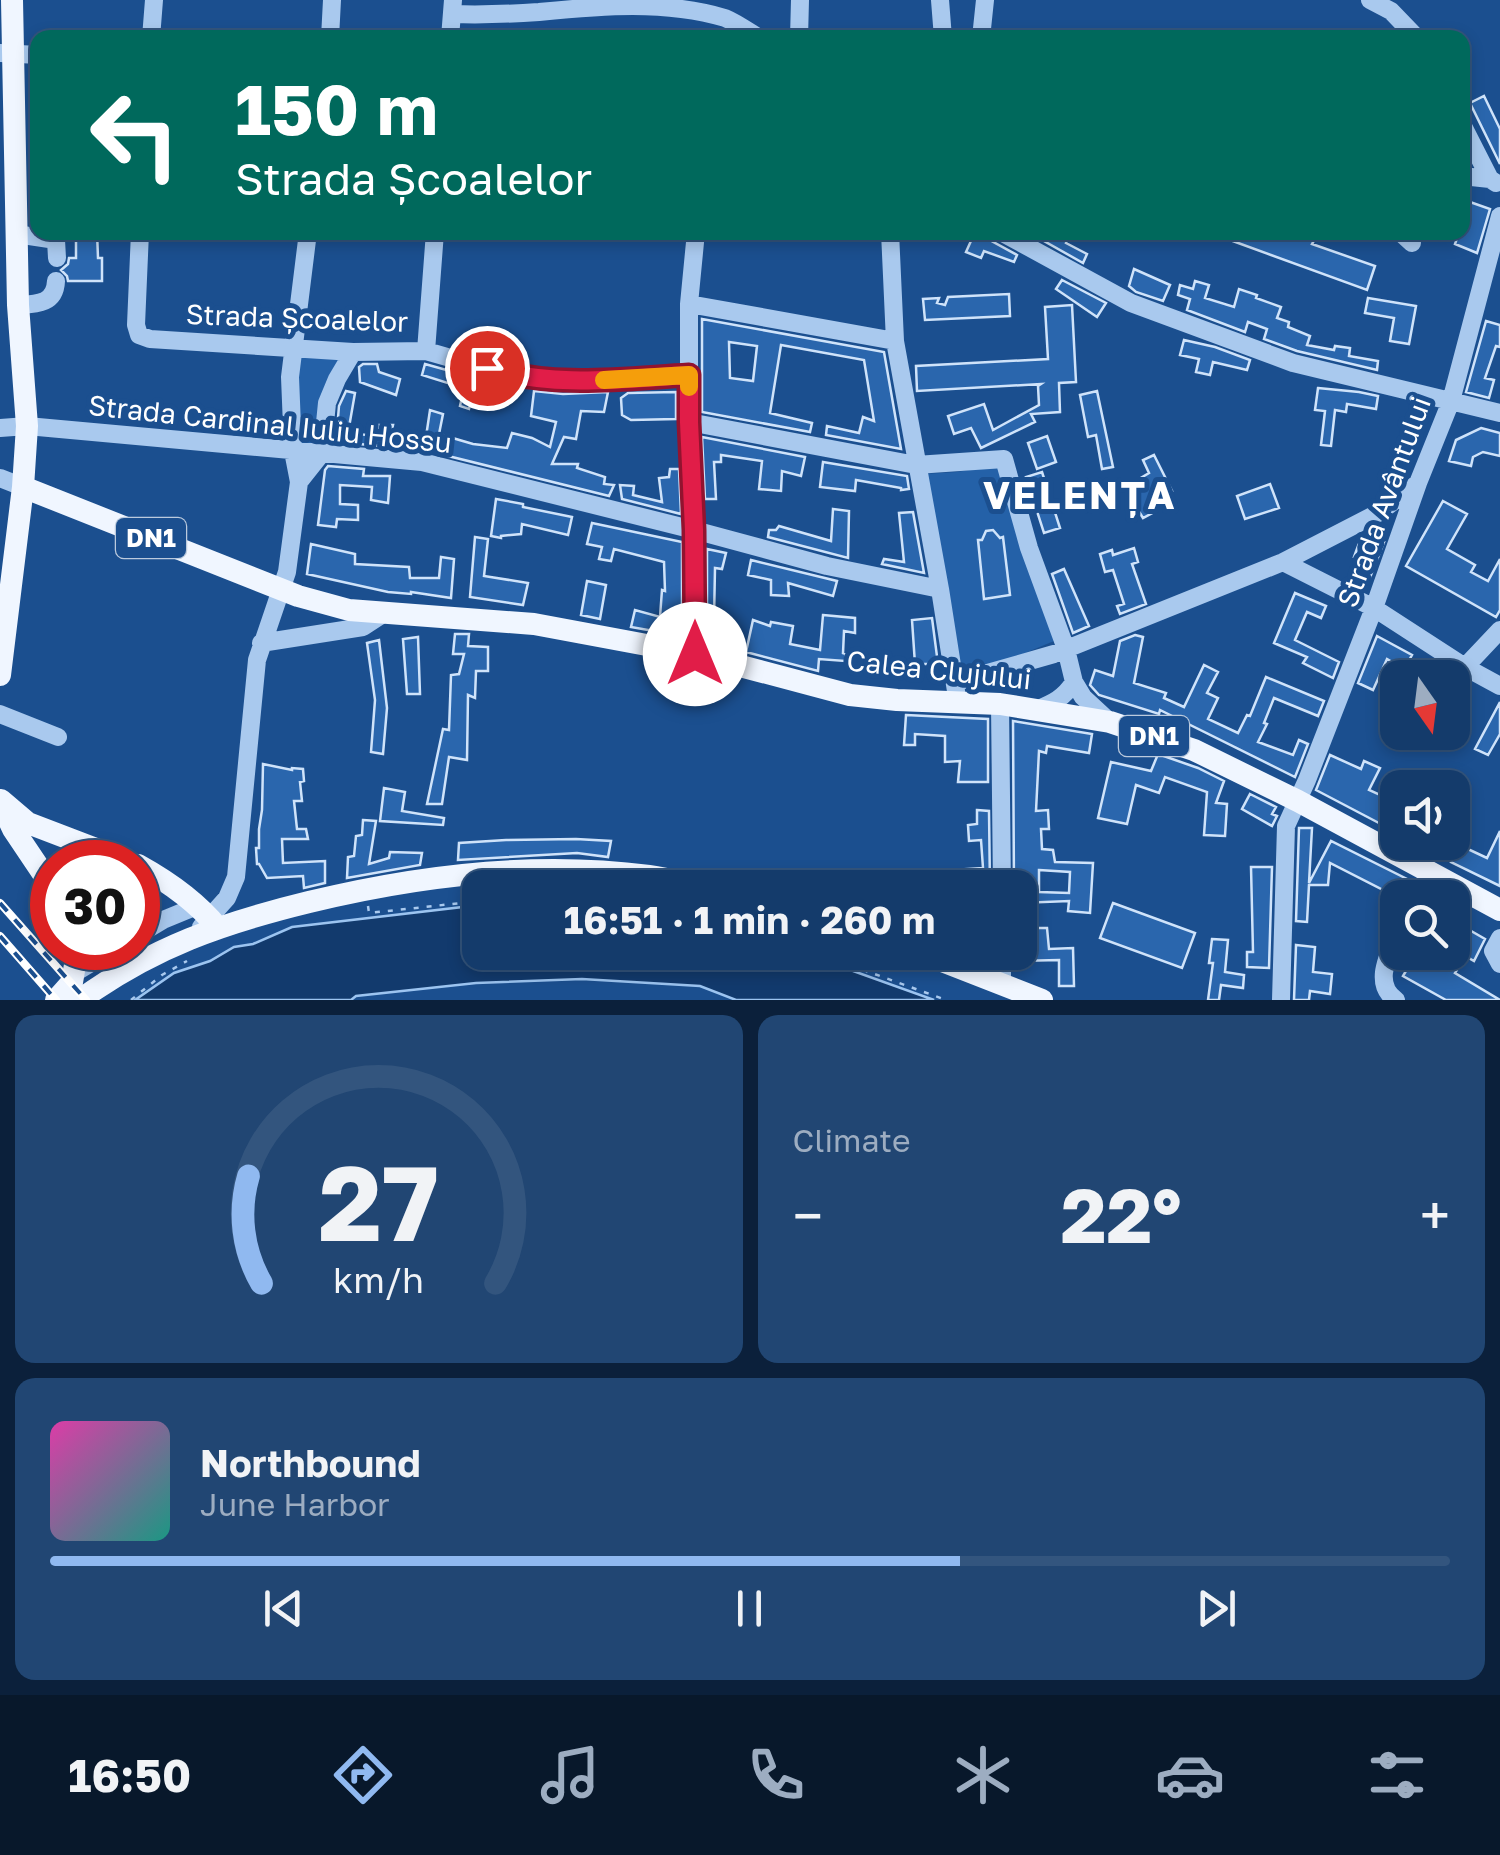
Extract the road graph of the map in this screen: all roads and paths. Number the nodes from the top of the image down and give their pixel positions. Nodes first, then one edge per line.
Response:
1 (12, 0) edge
2 (154, 0) edge
3 (332, 0) edge
4 (800, 0) edge
5 (940, 0) edge
6 (984, 0) edge
7 (1370, 0) edge
8 (1394, 5) edge
9 (453, 7) edge
10 (152, 30) edge
11 (330, 30) edge
12 (746, 30) edge
13 (799, 30) edge
14 (942, 30) edge
15 (982, 30) edge
16 (1412, 30) edge
17 (6, 53) edge
18 (1470, 136) edge
19 (1470, 176) edge
20 (1497, 178) edge
21 (1500, 216) edge
22 (16, 234) junction
23 (30, 236) edge
24 (56, 240) edge
25 (140, 240) edge
26 (307, 240) edge
27 (435, 240) edge
28 (695, 240) edge
29 (890, 240) edge
30 (1016, 240) edge
31 (57, 258) dead end
32 (56, 281) dead end
33 (689, 304) junction
34 (18, 305) junction
35 (895, 341) junction
36 (292, 348) junction
37 (426, 351) junction
38 (354, 352) junction
39 (689, 375) junction
40 (1452, 401) junction
41 (1500, 413) edge
42 (689, 422) junction
43 (27, 426) junction
44 (0, 428) edge
45 (293, 451) junction
46 (322, 454) junction
47 (916, 465) junction
48 (0, 478) edge
49 (299, 482) junction
50 (1418, 483) junction
51 (22, 487) junction
52 (694, 530) junction
53 (1283, 562) junction
54 (280, 589) junction
55 (940, 590) junction
56 (1374, 608) junction
57 (387, 612) junction
58 (1500, 630) edge
59 (261, 643) junction
60 (1066, 650) junction
61 (695, 654) junction
62 (1454, 660) edge
63 (1470, 662) edge
64 (1470, 670) edge
65 (0, 675) edge
66 (1074, 682) junction
67 (1500, 686) edge
68 (956, 692) junction
69 (1000, 704) junction
70 (1036, 710) junction
71 (0, 714) edge
72 (1110, 722) junction
73 (58, 736) dead end
74 (0, 799) edge
75 (1298, 800) junction
76 (74, 840) edge
77 (30, 855) edge
78 (1002, 870) edge
79 (1431, 871) junction
80 (462, 875) edge
81 (1426, 880) edge
82 (160, 881) edge
83 (462, 903) edge
84 (1500, 910) edge
85 (369, 913) dead end
86 (160, 922) edge
87 (204, 922) junction
88 (1500, 938) edge
89 (188, 960) dead end
90 (1500, 964) edge
91 (79, 970) edge
92 (864, 970) edge
93 (964, 970) edge
94 (1002, 970) edge
95 (1386, 970) edge
96 (76, 972) joint
97 (1002, 985) junction
98 (56, 1000) edge
99 (80, 1000) edge
100 (131, 1000) edge
101 (946, 1000) edge
102 (1042, 1000) edge
103 (1281, 1000) edge
104 (1396, 1000) edge

1 - 17 main road
2 - 10 street
3 - 11 street
4 - 13 street
5 - 14 street
6 - 15 street
7 - 8 street
8 - 16 street
9 - 12 street
17 - 22 main road
18 - 20 street
19 - 20 street
21 - 40 street, Strada Avântului
22 - 23 street
22 - 34 main road
24 - 31 street
25 - 36 street, Strada Școalelor
26 - 36 street
27 - 37 street
28 - 33 street
29 - 35 street
30 - 40 street
32 - 34 street
33 - 35 street
33 - 39 street
34 - 43 main road
35 - 47 street
36 - 38 street, Strada Școalelor
36 - 45 street
37 - 38 street, Strada Școalelor
37 - 39 street, Strada Școalelor
38 - 46 street
39 - 42 street
40 - 41 street
40 - 50 street, Strada Avântului
42 - 47 street
42 - 52 street
43 - 44 street, Strada Cardinal Iuliu Hossu
43 - 45 street, Strada Cardinal Iuliu Hossu
43 - 51 main road
45 - 46 street, Strada Cardinal Iuliu Hossu
45 - 49 street
46 - 49 street
46 - 52 street, Strada Cardinal Iuliu Hossu
47 - 55 street
47 - 60 street
48 - 51 street, Calea Clujului
49 - 54 street
50 - 53 street
50 - 56 street, Strada Avântului
51 - 54 main road, Calea Clujului / DN1
51 - 65 main road
52 - 55 street, Strada Cardinal Iuliu Hossu
52 - 61 street
53 - 56 street
53 - 60 street
54 - 57 main road, Calea Clujului / DN1
54 - 59 street
55 - 68 street
56 - 62 street
56 - 75 street, Strada Avântului
57 - 59 street
57 - 61 main road, Calea Clujului / DN1
58 - 63 street
59 - 87 street
60 - 66 street
60 - 68 street
61 - 68 main road, Calea Clujului / DN1
64 - 67 street
66 - 70 street
66 - 72 street
68 - 69 main road, Calea Clujului / DN1
69 - 70 main road, Calea Clujului / DN1
69 - 78 street
70 - 72 main road, Calea Clujului / DN1
71 - 73 street
72 - 75 main road, Calea Clujului / DN1
74 - 76 main road
74 - 77 main road
75 - 79 main road, Calea Clujului / DN1
75 - 103 street, Strada Avântului
79 - 81 street
79 - 84 main road, Calea Clujului / DN1
80 - 87 main road
82 - 87 main road
83 - 85 path
86 - 87 street
87 - 99 main road
88 - 90 street
89 - 100 path
91 - 96 street
92 - 101 path
93 - 97 main road
94 - 97 street
95 - 104 street
96 - 98 main road
97 - 102 main road

